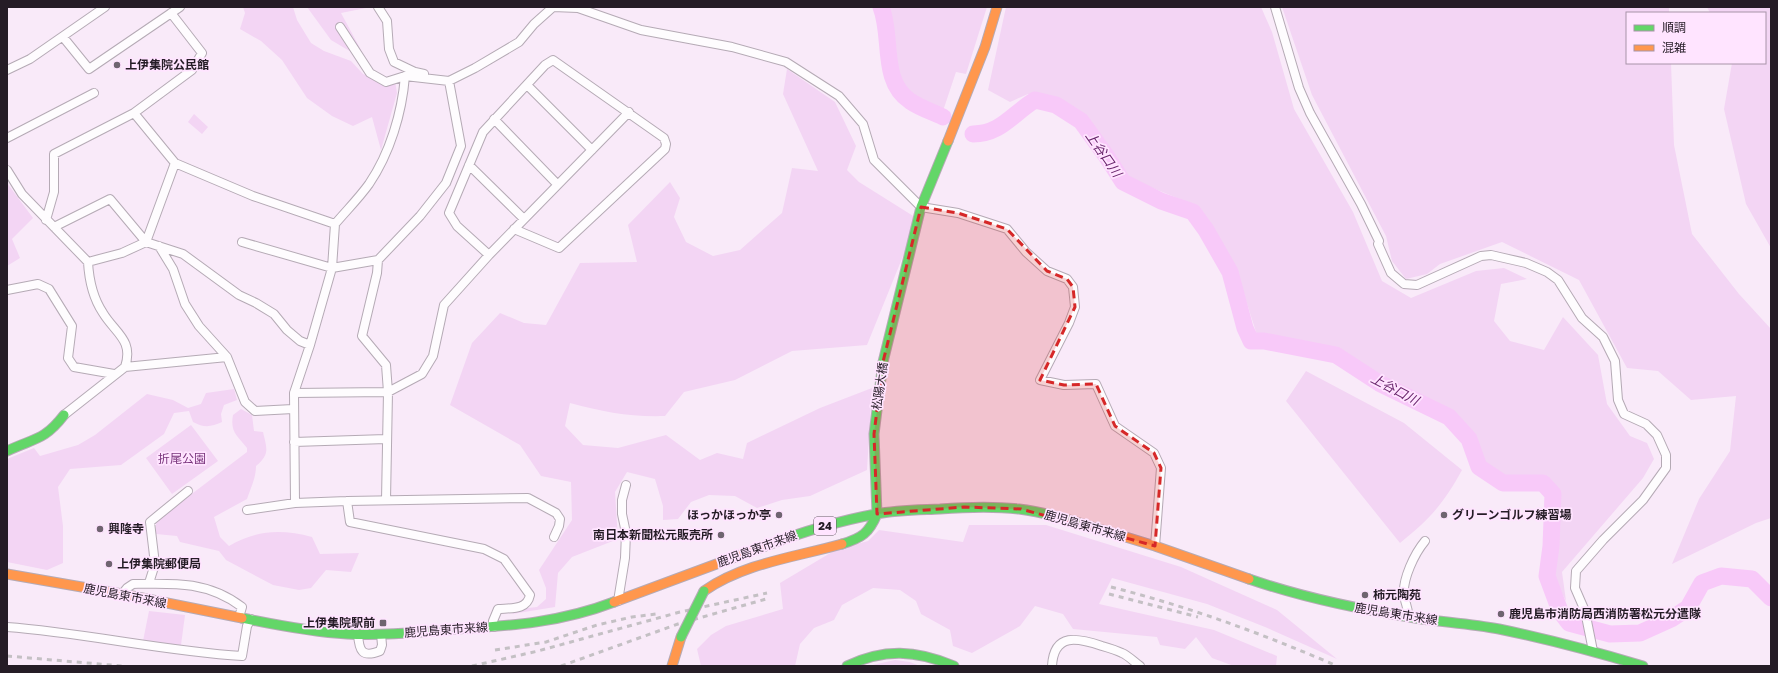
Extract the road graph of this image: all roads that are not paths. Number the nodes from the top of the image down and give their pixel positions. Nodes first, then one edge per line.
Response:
1 (180, 7) edge
2 (378, 7) edge
3 (997, 7) edge
4 (1275, 7) edge
5 (101, 8) edge
6 (171, 13) junction
7 (340, 26) dead end
8 (63, 37) junction
9 (7, 70) edge
10 (405, 76) junction
11 (449, 80) junction
12 (527, 85) junction
13 (94, 93) dead end
14 (629, 112) junction
15 (134, 113) junction
16 (494, 119) junction
17 (7, 138) edge
18 (592, 150) junction
19 (175, 163) junction
20 (469, 165) junction
21 (7, 170) edge
22 (557, 184) junction
23 (921, 207) junction
24 (524, 219) junction
25 (46, 220) junction
26 (335, 224) junction
27 (54, 227) junction
28 (514, 229) junction
29 (146, 242) junction
30 (242, 242) dead end
31 (159, 246) junction
32 (489, 255) junction
33 (378, 260) junction
34 (88, 262) junction
35 (332, 268) junction
36 (7, 290) edge
37 (310, 345) junction
38 (227, 357) junction
39 (125, 367) junction
40 (114, 374) junction
41 (388, 392) junction
42 (294, 393) junction
43 (293, 409) junction
44 (64, 415) joint
45 (386, 439) junction
46 (294, 442) junction
47 (7, 451) edge
48 (626, 485) dead end
49 (188, 491) dead end
50 (386, 500) junction
51 (347, 501) junction
52 (295, 503) junction
53 (247, 510) dead end
54 (877, 514) junction
55 (554, 537) dead end
56 (1426, 541) dead end
57 (1155, 546) junction
58 (7, 574) edge
59 (149, 584) junction
60 (122, 594) junction
61 (618, 601) junction
62 (239, 617) junction
63 (1408, 617) junction
64 (251, 619) junction
65 (7, 627) edge
66 (494, 627) junction
67 (358, 634) junction
68 (381, 634) junction
69 (1593, 651) junction
70 (672, 666) edge
71 (847, 666) edge
72 (954, 666) edge
73 (1052, 666) edge
74 (1140, 666) edge
75 (1643, 666) edge

1 - 6 street
2 - 11 street
3 - 23 main road, 松陽大橋
4 - 69 street
5 - 8 street
6 - 8 street
6 - 15 street
7 - 10 street
8 - 9 street
10 - 11 street
10 - 26 street
11 - 23 street
11 - 33 street
12 - 14 street
12 - 16 street
12 - 18 street
13 - 17 street
14 - 18 street
14 - 28 street
15 - 19 street
15 - 25 street
16 - 20 street
16 - 22 street
18 - 22 street
19 - 26 street
19 - 29 street
20 - 24 street
20 - 32 street
21 - 25 street
22 - 24 street
23 - 54 main road, 松陽大橋
23 - 57 street
24 - 28 street
25 - 27 street
26 - 35 street
27 - 29 street
27 - 34 street
28 - 32 street
29 - 31 street
29 - 34 street
30 - 35 street
31 - 37 street
31 - 38 street
32 - 41 street
33 - 35 street
33 - 41 street
34 - 39 street
35 - 37 street
36 - 40 street
37 - 42 street
38 - 39 street
38 - 43 street
39 - 40 street
40 - 44 street
41 - 42 street
41 - 45 street
42 - 43 street
43 - 46 street
44 - 47 main road
45 - 46 street
45 - 50 street
46 - 52 street
48 - 61 street
49 - 59 street
50 - 51 street
50 - 55 street
51 - 52 street
51 - 66 street
52 - 53 street
54 - 57 main road, 鹿児島東市来線 / 24
54 - 61 main road, 鹿児島東市来線 / 24
54 - 70 main road, bridge
56 - 63 street
57 - 63 main road, 鹿児島東市来線 / 24
58 - 60 main road, 鹿児島東市来線 / 24
59 - 60 street
59 - 62 street
60 - 62 main road, 鹿児島東市来線 / 24
61 - 66 main road, 鹿児島東市来線 / 24
62 - 64 main road, 鹿児島東市来線 / 24
63 - 69 main road, 鹿児島東市来線 / 24
64 - 65 street
64 - 67 main road, 鹿児島東市来線 / 24
66 - 68 main road, 鹿児島東市来線 / 24
67 - 68 main road, 鹿児島東市来線 / 24
67 - 68 street
69 - 75 main road, 鹿児島東市来線 / 24
71 - 72 main road
73 - 74 street

